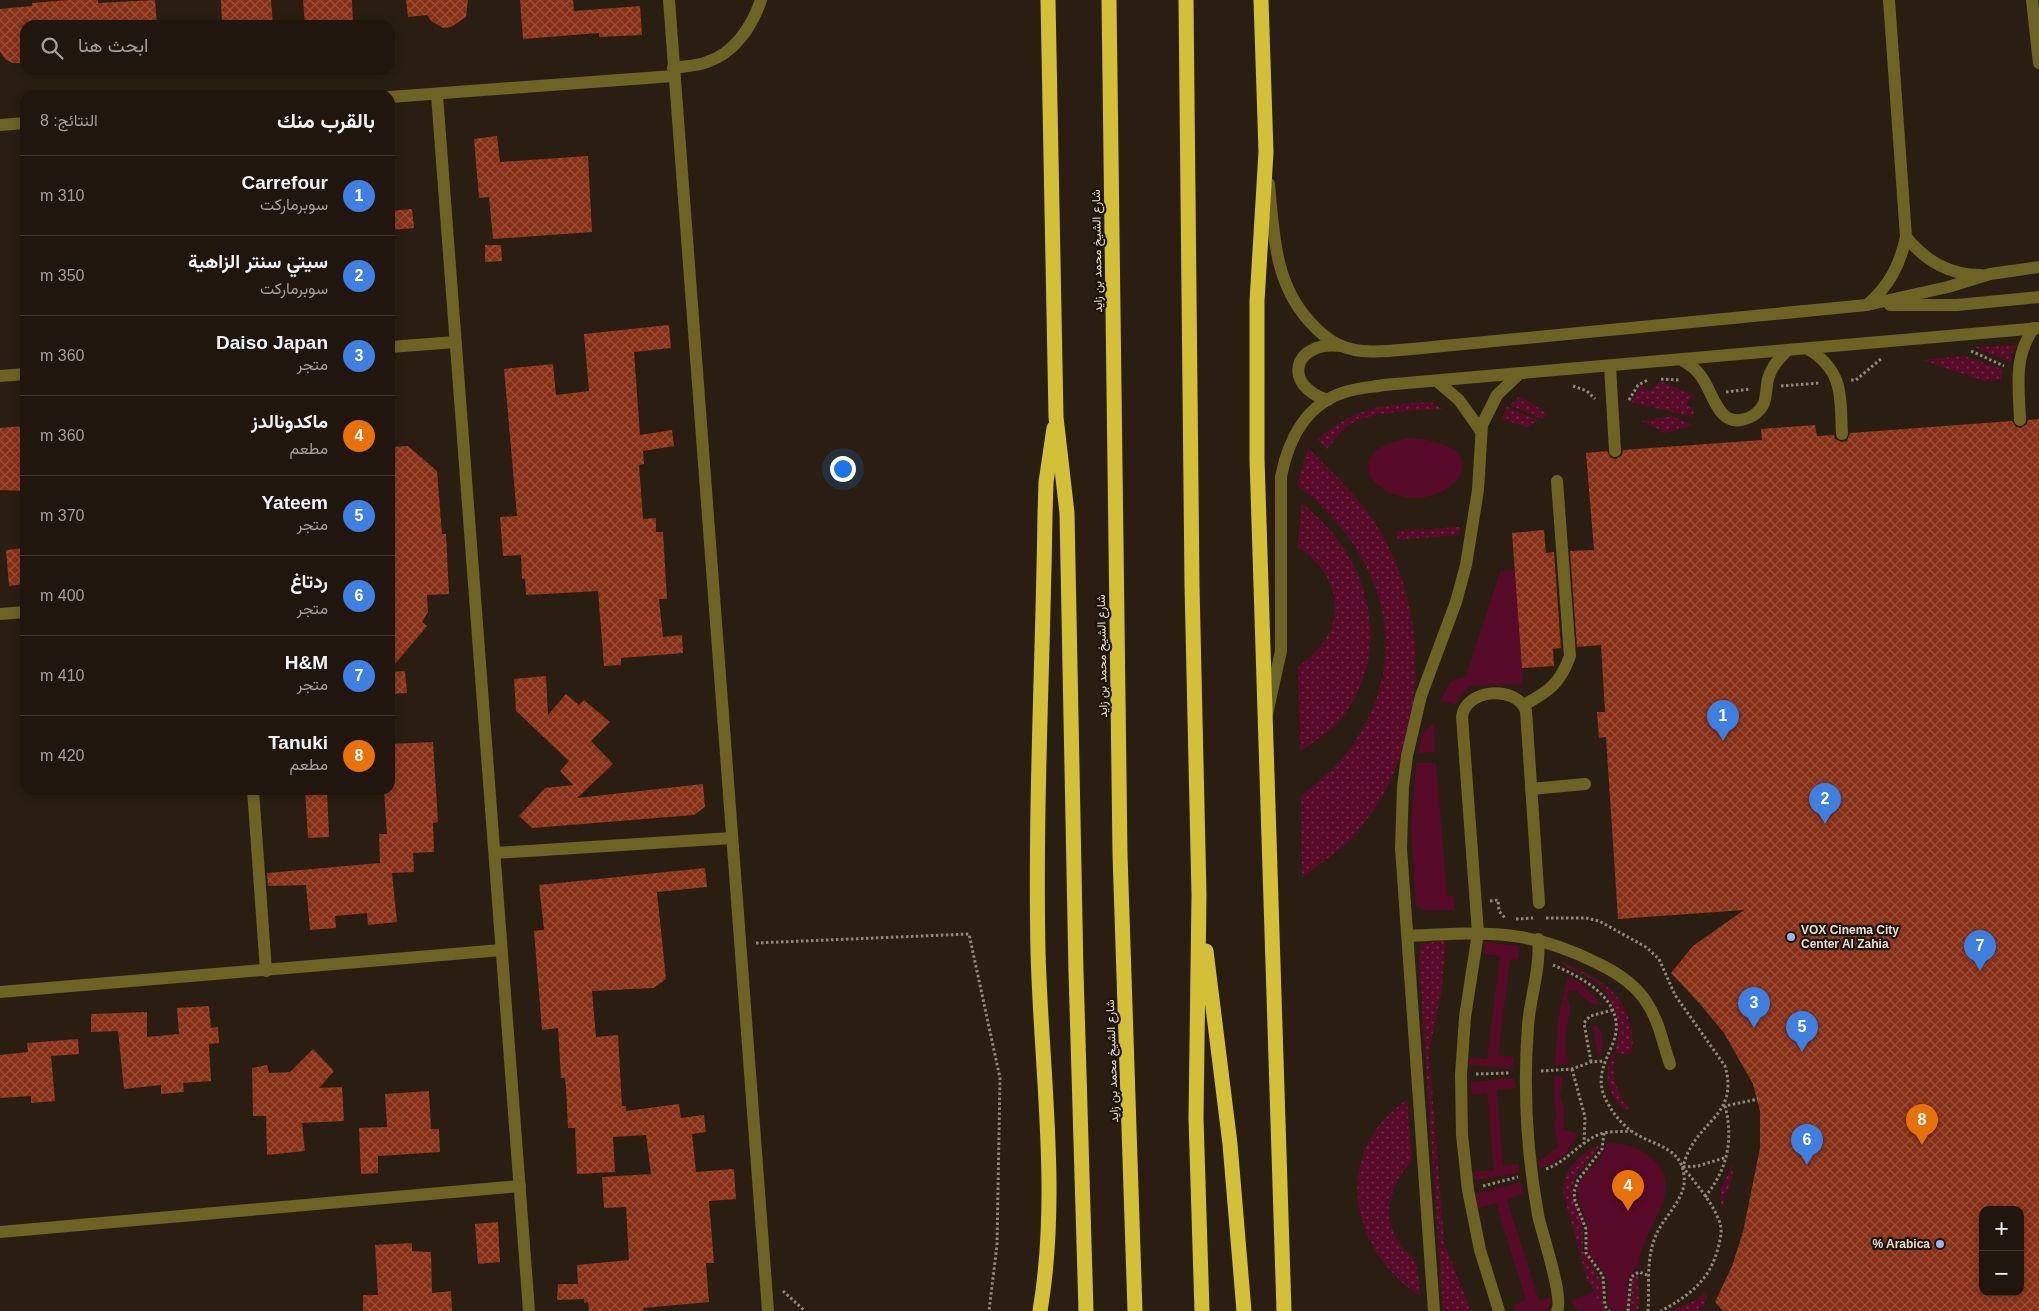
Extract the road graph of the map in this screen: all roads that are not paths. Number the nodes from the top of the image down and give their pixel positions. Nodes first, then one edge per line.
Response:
1 (668, 0) edge
2 (761, 0) edge
3 (1048, 0) edge
4 (1108, 0) edge
5 (1186, 0) edge
6 (1261, 0) edge
7 (1889, 0) edge
8 (2035, 8) edge
9 (2039, 63) edge
10 (673, 72) junction
11 (437, 95) junction
12 (395, 97) edge
13 (20, 123) edge
14 (0, 125) edge
15 (1266, 152) junction
16 (1906, 237) junction
17 (2039, 267) edge
18 (1990, 274) junction
19 (2039, 297) edge
20 (1867, 305) junction
21 (2037, 328) edge
22 (455, 342) junction
23 (1340, 346) junction
24 (395, 347) edge
25 (1808, 348) junction
26 (1788, 350) junction
27 (1682, 360) junction
28 (1610, 366) junction
29 (20, 374) edge
30 (1518, 375) junction
31 (0, 376) edge
32 (1438, 382) junction
33 (1328, 400) junction
34 (1056, 417) junction
35 (2020, 420) dead end
36 (1481, 431) junction
37 (1842, 434) dead end
38 (1615, 451) dead end
39 (1557, 481) dead end
40 (20, 612) edge
41 (0, 614) edge
42 (1524, 705) junction
43 (1265, 719) junction
44 (1585, 784) dead end
45 (1531, 789) junction
46 (253, 795) edge
47 (732, 838) junction
48 (495, 853) junction
49 (1199, 895) junction
50 (1539, 903) dead end
51 (1478, 933) junction
52 (1408, 936) junction
53 (1538, 939) junction
54 (501, 950) junction
55 (266, 971) junction
56 (0, 992) edge
57 (1670, 1064) dead end
58 (520, 1186) junction
59 (0, 1232) edge
60 (1046, 1277) junction
61 (1558, 1305) edge
62 (1285, 1308) edge
63 (529, 1311) edge
64 (768, 1311) edge
65 (1040, 1311) edge
66 (1046, 1311) edge
67 (1086, 1311) edge
68 (1135, 1311) edge
69 (1202, 1311) edge
70 (1244, 1311) edge
71 (1434, 1311) edge
72 (1499, 1311) edge
73 (1567, 1311) edge

1 - 10 street
2 - 10 street
3 - 34 highway
4 - 68 highway, شارع الشيخ محمد بن زايد
5 - 49 highway
6 - 15 highway
7 - 16 street
8 - 9 street
10 - 11 street
10 - 47 street
11 - 12 street
11 - 22 street
13 - 14 street
15 - 23 street
15 - 43 highway
16 - 18 street
16 - 20 street
17 - 18 street
18 - 20 street
19 - 20 street
20 - 23 street
21 - 25 street
21 - 35 street
22 - 24 street
22 - 48 street
23 - 33 street
25 - 26 street
25 - 37 street
26 - 27 street
26 - 27 street
27 - 28 street
28 - 30 street
28 - 38 street
29 - 31 street
30 - 32 street
30 - 36 street
32 - 33 street
32 - 36 street
33 - 43 street
34 - 60 highway
34 - 67 highway
36 - 52 street
39 - 42 street
40 - 41 street
42 - 45 street
42 - 51 street
43 - 62 highway
44 - 45 street
45 - 50 street
46 - 55 street
47 - 48 street
47 - 64 street
48 - 54 street
49 - 69 highway
49 - 70 highway
51 - 52 street
51 - 53 street
51 - 72 street
52 - 71 street
53 - 57 street
53 - 61 street
54 - 55 street
54 - 58 street
55 - 56 street
58 - 59 street
58 - 63 street
60 - 65 highway
60 - 66 street
61 - 73 street

